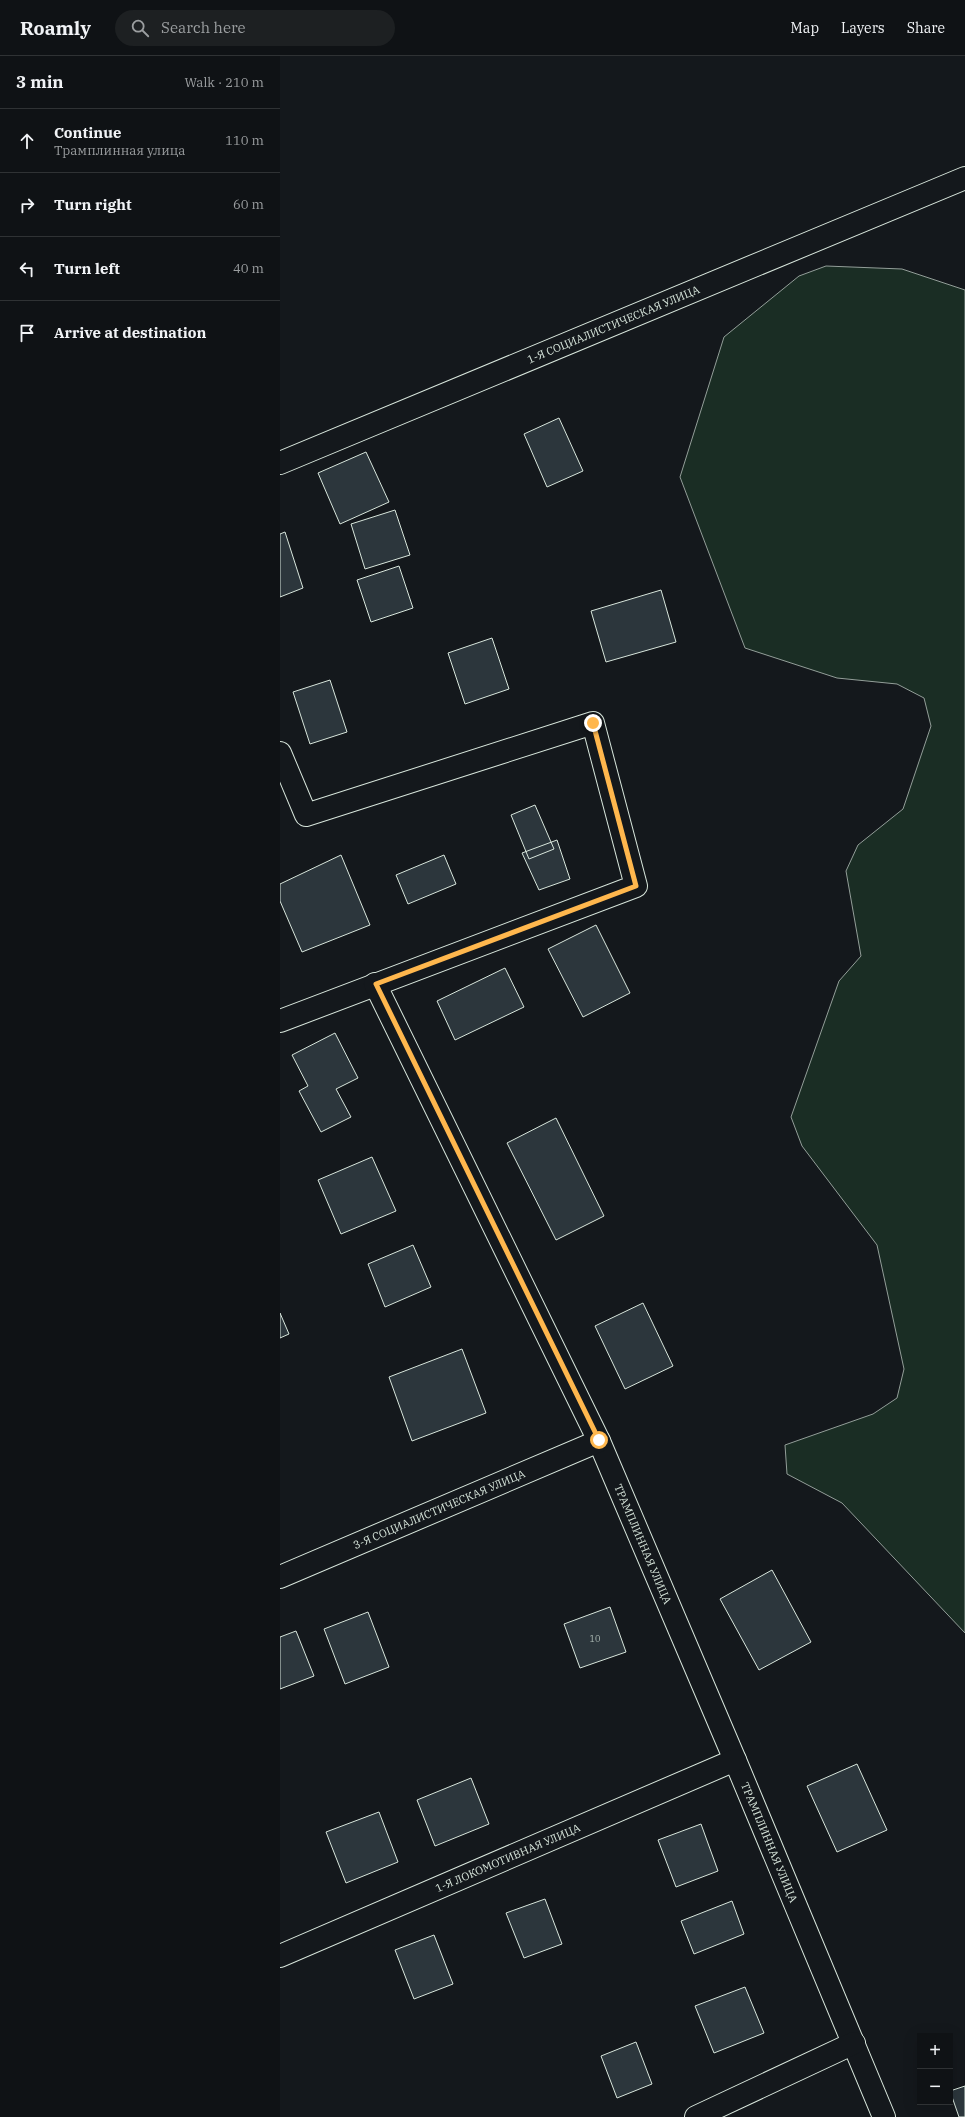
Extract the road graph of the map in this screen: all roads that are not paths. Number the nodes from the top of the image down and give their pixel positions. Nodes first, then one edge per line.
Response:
1 (959, 185) edge
2 (280, 463) edge
3 (280, 753) edge
4 (376, 984) junction
5 (280, 1021) edge
6 (599, 1440) junction
7 (280, 1578) edge
8 (736, 1760) junction
9 (280, 1956) edge
10 (854, 2043) junction
11 (696, 2117) edge
12 (884, 2117) edge

1 - 2 street, 1-Я СОЦИАЛИСТИЧЕСКАЯ УЛИЦА
3 - 4 street
4 - 5 street
4 - 6 street, ТРАМПЛИННАЯ УЛИЦА
6 - 7 street, 3-Я СОЦИАЛИСТИЧЕСКАЯ УЛИЦА
6 - 8 street, ТРАМПЛИННАЯ УЛИЦА
8 - 9 street, 1-Я ЛОКОМОТИВНАЯ УЛИЦА
8 - 10 street, ТРАМПЛИННАЯ УЛИЦА
10 - 11 street
10 - 12 street, ТРАМПЛИННАЯ УЛИЦА

